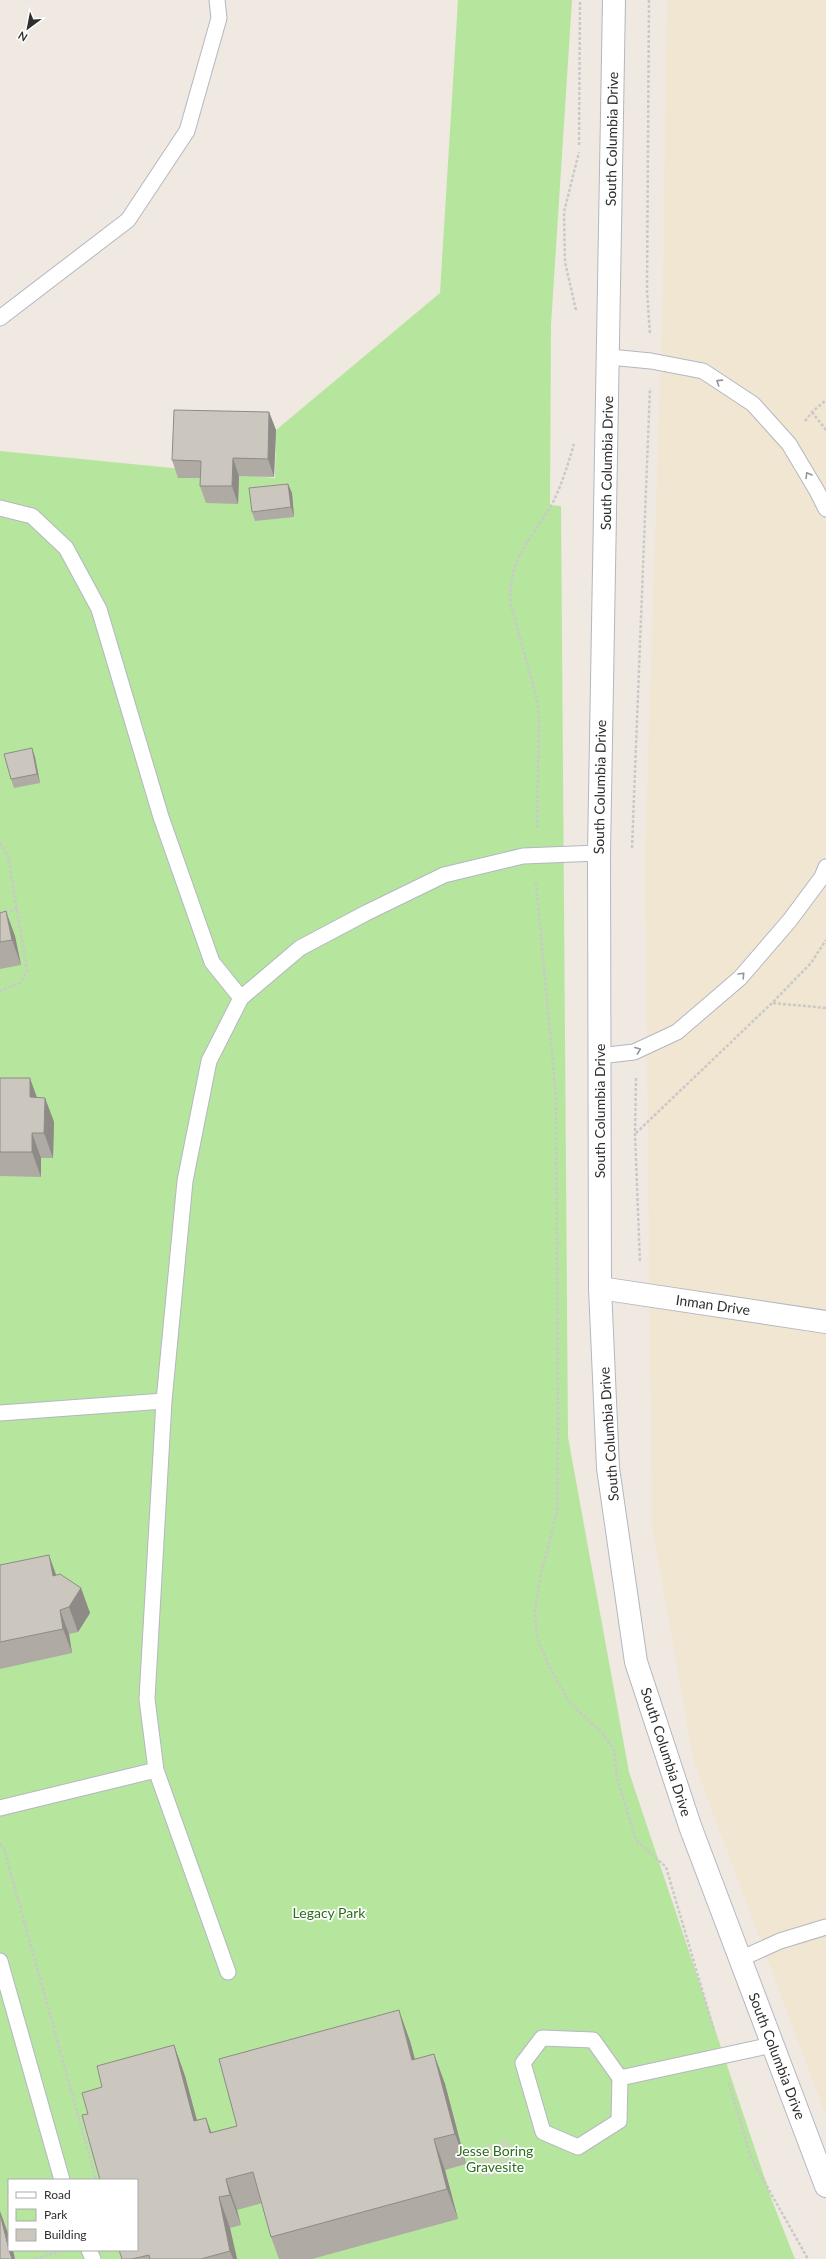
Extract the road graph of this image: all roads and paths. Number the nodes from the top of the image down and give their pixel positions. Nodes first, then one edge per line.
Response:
1 (217, 0) edge
2 (614, 0) edge
3 (649, 0) edge
4 (0, 318) edge
5 (609, 357) junction
6 (651, 361) junction
7 (812, 412) dead end
8 (826, 430) edge
9 (0, 508) edge
10 (826, 509) edge
11 (0, 843) edge
12 (599, 853) junction
13 (632, 853) dead end
14 (826, 867) edge
15 (17, 909) junction
16 (0, 913) edge
17 (826, 940) edge
18 (0, 992) edge
19 (242, 998) junction
20 (772, 1003) junction
21 (826, 1008) edge
22 (634, 1052) junction
23 (600, 1056) junction
24 (635, 1134) junction
25 (640, 1264) dead end
26 (600, 1288) junction
27 (826, 1322) edge
28 (164, 1401) junction
29 (0, 1414) edge
30 (156, 1770) junction
31 (0, 1808) edge
32 (0, 1844) edge
33 (826, 1927) edge
34 (740, 1959) junction
35 (0, 1961) edge
36 (228, 1972) dead end
37 (772, 2045) junction
38 (620, 2078) junction
39 (62, 2179) edge
40 (96, 2179) edge
41 (826, 2186) edge
42 (61, 2251) edge
43 (35, 2259) edge

1 - 4 lane
2 - 5 main road, South Columbia Drive
3 - 6 path
5 - 6 lane
5 - 12 main road, South Columbia Drive
10 -> 6 lane
6 - 13 path
7 - 8 path
9 - 19 lane
11 - 15 path
12 - 19 lane
12 - 23 main road, South Columbia Drive
22 -> 14 lane
15 - 16 path
15 - 18 path
17 - 20 path
19 - 28 lane
20 - 21 path
20 - 24 path
22 - 23 lane
22 - 24 path
23 - 26 main road, South Columbia Drive
24 - 25 path
26 - 27 main road, Inman Drive
26 - 34 main road, South Columbia Drive
28 - 29 lane
28 - 30 lane
30 - 31 lane
30 - 36 lane
32 - 40 path
33 - 34 lane
34 - 37 main road, South Columbia Drive
35 - 39 lane
37 - 38 lane
37 - 41 main road, South Columbia Drive
38 - 38 lane
42 - 43 path

